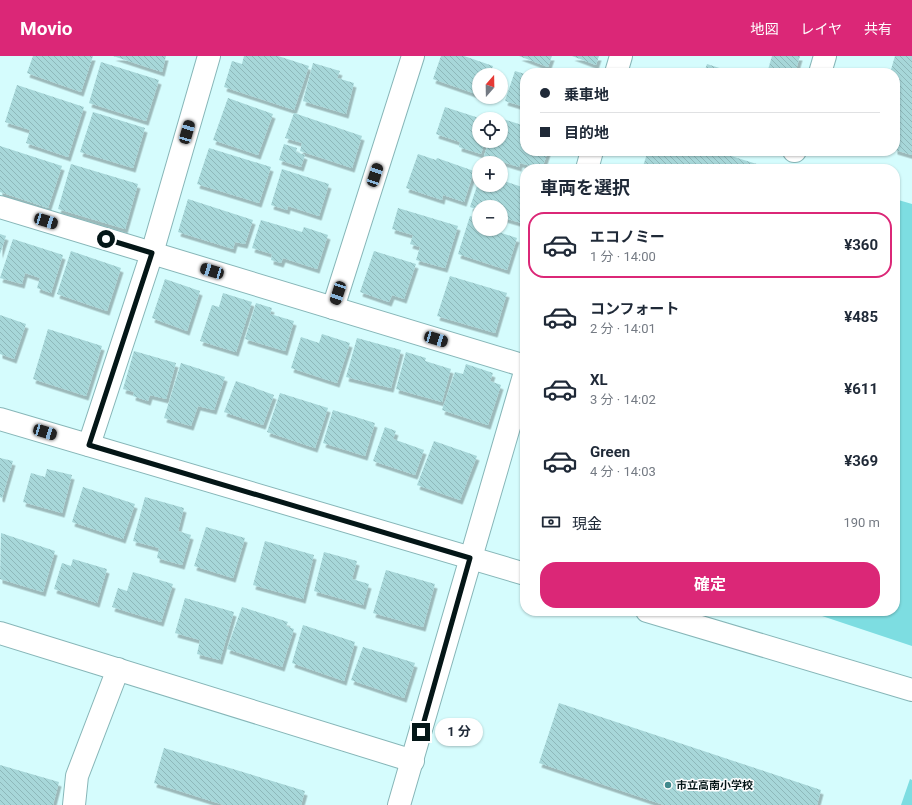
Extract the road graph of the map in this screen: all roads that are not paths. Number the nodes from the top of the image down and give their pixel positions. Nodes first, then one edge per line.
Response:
1 (209, 56) edge
2 (413, 56) edge
3 (621, 56) edge
4 (825, 56) edge
5 (617, 68) edge
6 (821, 68) edge
7 (0, 207) edge
8 (152, 253) junction
9 (333, 308) junction
10 (520, 364) edge
11 (520, 389) edge
12 (0, 419) edge
13 (89, 445) junction
14 (470, 558) junction
15 (520, 573) edge
16 (664, 616) edge
17 (0, 633) edge
18 (118, 669) junction
19 (912, 690) edge
20 (413, 761) junction
21 (74, 805) edge
22 (399, 805) edge

1 - 8 street
2 - 9 street
3 - 5 street
4 - 6 street
7 - 8 street
8 - 9 street
8 - 13 street
9 - 10 street
11 - 14 street
12 - 13 street
13 - 14 street
14 - 15 street
14 - 20 street
16 - 19 street
17 - 18 street
18 - 20 street
18 - 21 street
20 - 22 street

